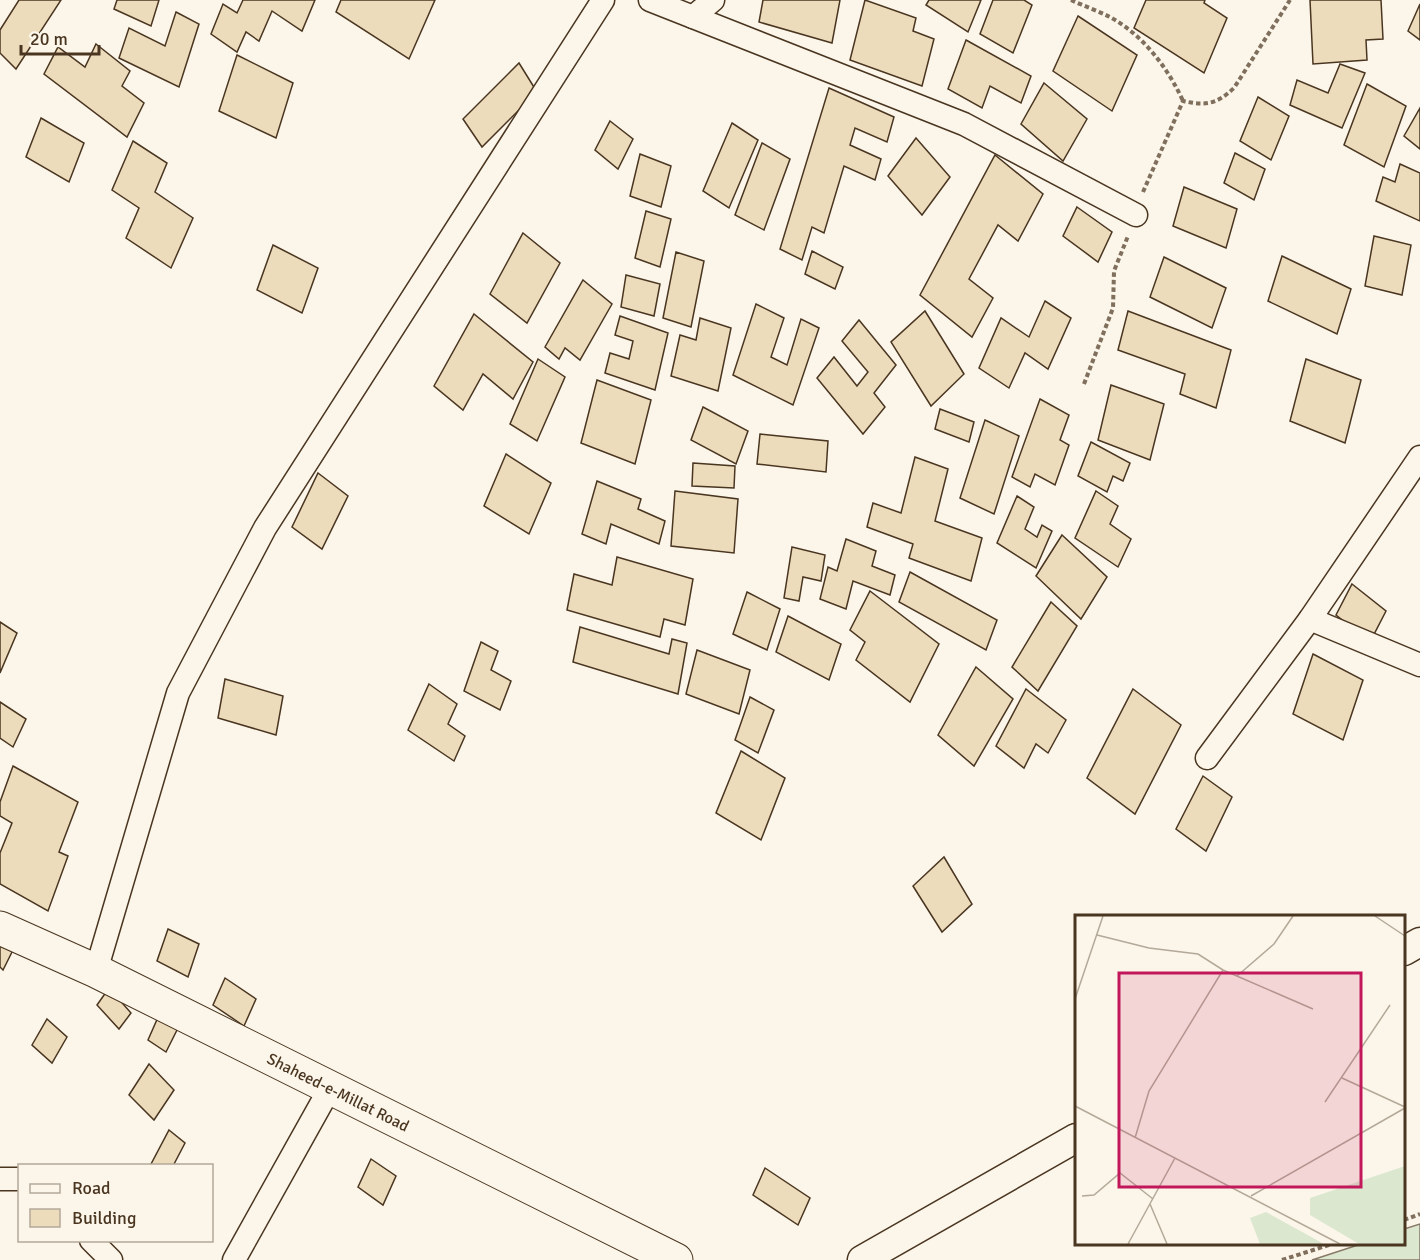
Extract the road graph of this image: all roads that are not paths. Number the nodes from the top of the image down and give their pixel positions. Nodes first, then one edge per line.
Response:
1 (603, 0) edge
2 (650, 0) edge
3 (713, 0) edge
4 (693, 17) junction
5 (1136, 214) road end
6 (1420, 457) edge
7 (1310, 620) junction
8 (1420, 664) edge
9 (1207, 758) dead end
10 (0, 928) edge
11 (1420, 942) edge
12 (1405, 950) edge
13 (96, 971) junction
14 (330, 1088) junction
15 (1075, 1139) edge
16 (0, 1179) edge
17 (18, 1179) edge
18 (93, 1242) edge
19 (111, 1260) edge
20 (234, 1260) edge
21 (676, 1260) edge
22 (862, 1260) edge

1 - 13 street
2 - 4 street
3 - 4 street
4 - 5 street
6 - 7 street
7 - 8 street
7 - 9 street
10 - 13 main road, Shaheed-e-Millat Road
11 - 12 street
13 - 14 main road, Shaheed-e-Millat Road
14 - 20 street
14 - 21 main road, Shaheed-e-Millat Road
15 - 22 street
16 - 17 street
18 - 19 street

